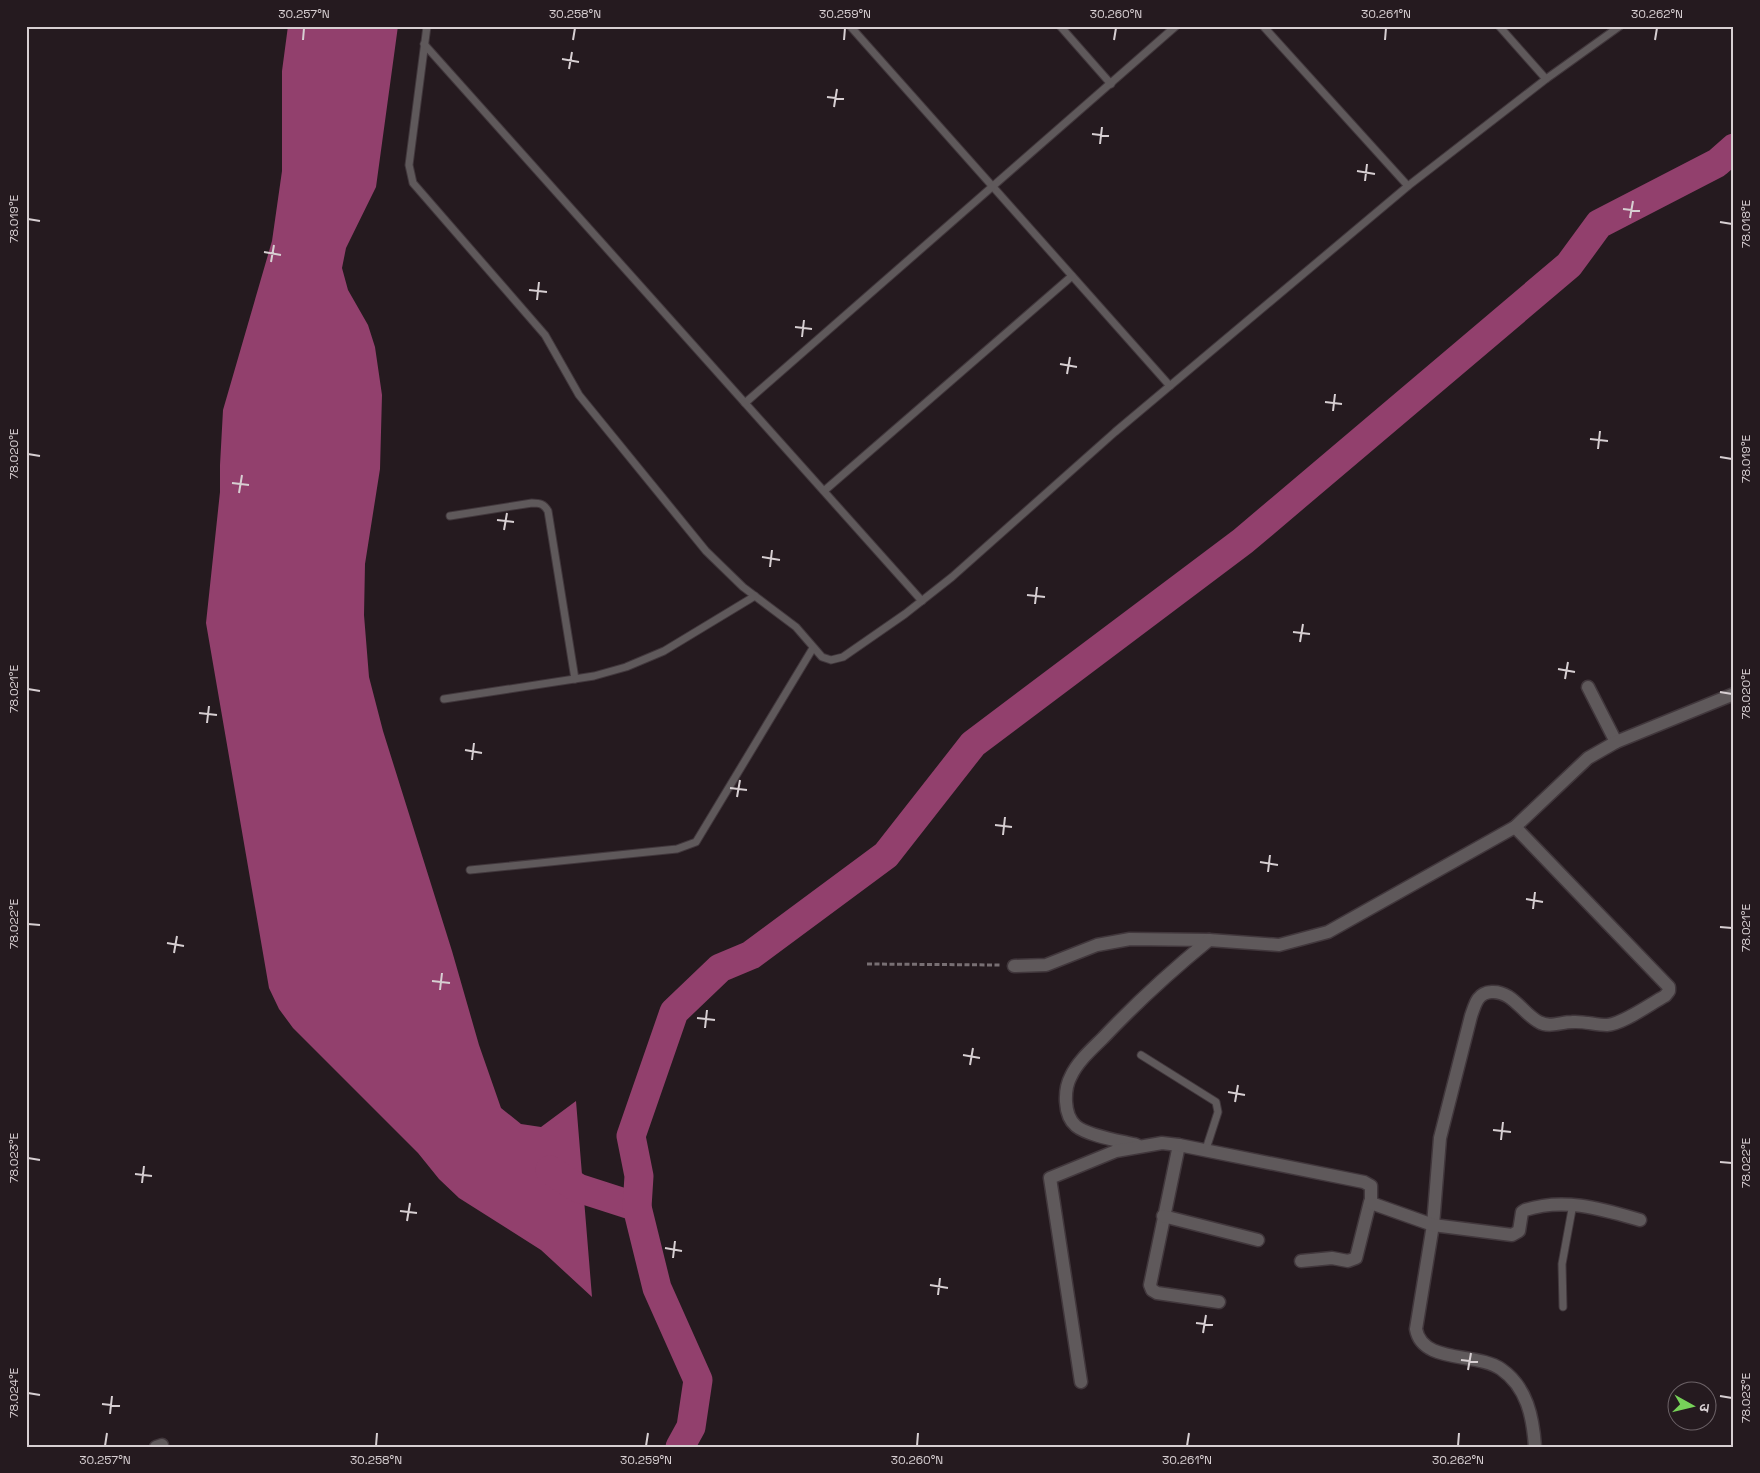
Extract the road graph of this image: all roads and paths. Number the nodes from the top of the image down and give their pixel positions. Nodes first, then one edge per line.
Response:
1 (427, 26) edge
2 (850, 26) edge
3 (1060, 26) edge
4 (1176, 26) edge
5 (1263, 26) edge
6 (1499, 26) edge
7 (1620, 26) edge
8 (424, 44) junction
9 (1546, 79) junction
10 (1111, 84) junction
11 (1408, 186) junction
12 (993, 188) junction
13 (1072, 276) junction
14 (1170, 386) junction
15 (745, 403) junction
16 (824, 491) junction
17 (450, 516) dead end
18 (754, 596) junction
19 (922, 601) junction
20 (813, 648) junction
21 (575, 679) junction
22 (1588, 686) dead end
23 (1734, 694) edge
24 (444, 699) dead end
25 (1616, 742) junction
26 (1515, 827) junction
27 (470, 870) dead end
28 (1209, 940) junction
29 (867, 964) dead end
30 (1014, 966) joint
31 (1141, 1055) dead end
32 (1178, 1145) junction
33 (1139, 1146) junction
34 (1206, 1149) junction
35 (1370, 1202) junction
36 (1573, 1203) junction
37 (1164, 1216) junction
38 (1640, 1220) dead end
39 (1433, 1225) junction
40 (1258, 1240) dead end
41 (1301, 1261) dead end
42 (1219, 1302) dead end
43 (1563, 1307) dead end
44 (1081, 1382) dead end
45 (1535, 1447) edge

1 - 8 lane
2 - 12 lane
3 - 10 lane
4 - 10 lane
5 - 11 lane
6 - 9 lane
7 - 9 lane
8 - 15 lane
8 - 18 lane
9 - 11 lane
10 - 12 lane
11 - 14 lane
12 - 13 lane
12 - 15 lane
13 - 14 lane
13 - 16 lane
14 - 19 lane
15 - 16 lane
16 - 19 lane
17 - 21 lane
18 - 20 lane
18 - 21 lane
19 - 20 lane
20 - 27 lane
21 - 24 lane
22 - 25 street
23 - 25 street
25 - 26 street
26 - 28 street
26 - 39 street
28 - 30 street
28 - 33 street
29 - 30 path
31 - 34 lane
32 - 33 street
32 - 34 street
32 - 37 street
33 - 44 street
34 - 35 street
35 - 39 street
35 - 41 street
36 - 38 street
36 - 39 street
36 - 43 lane
37 - 40 street
37 - 42 street
39 - 45 street

